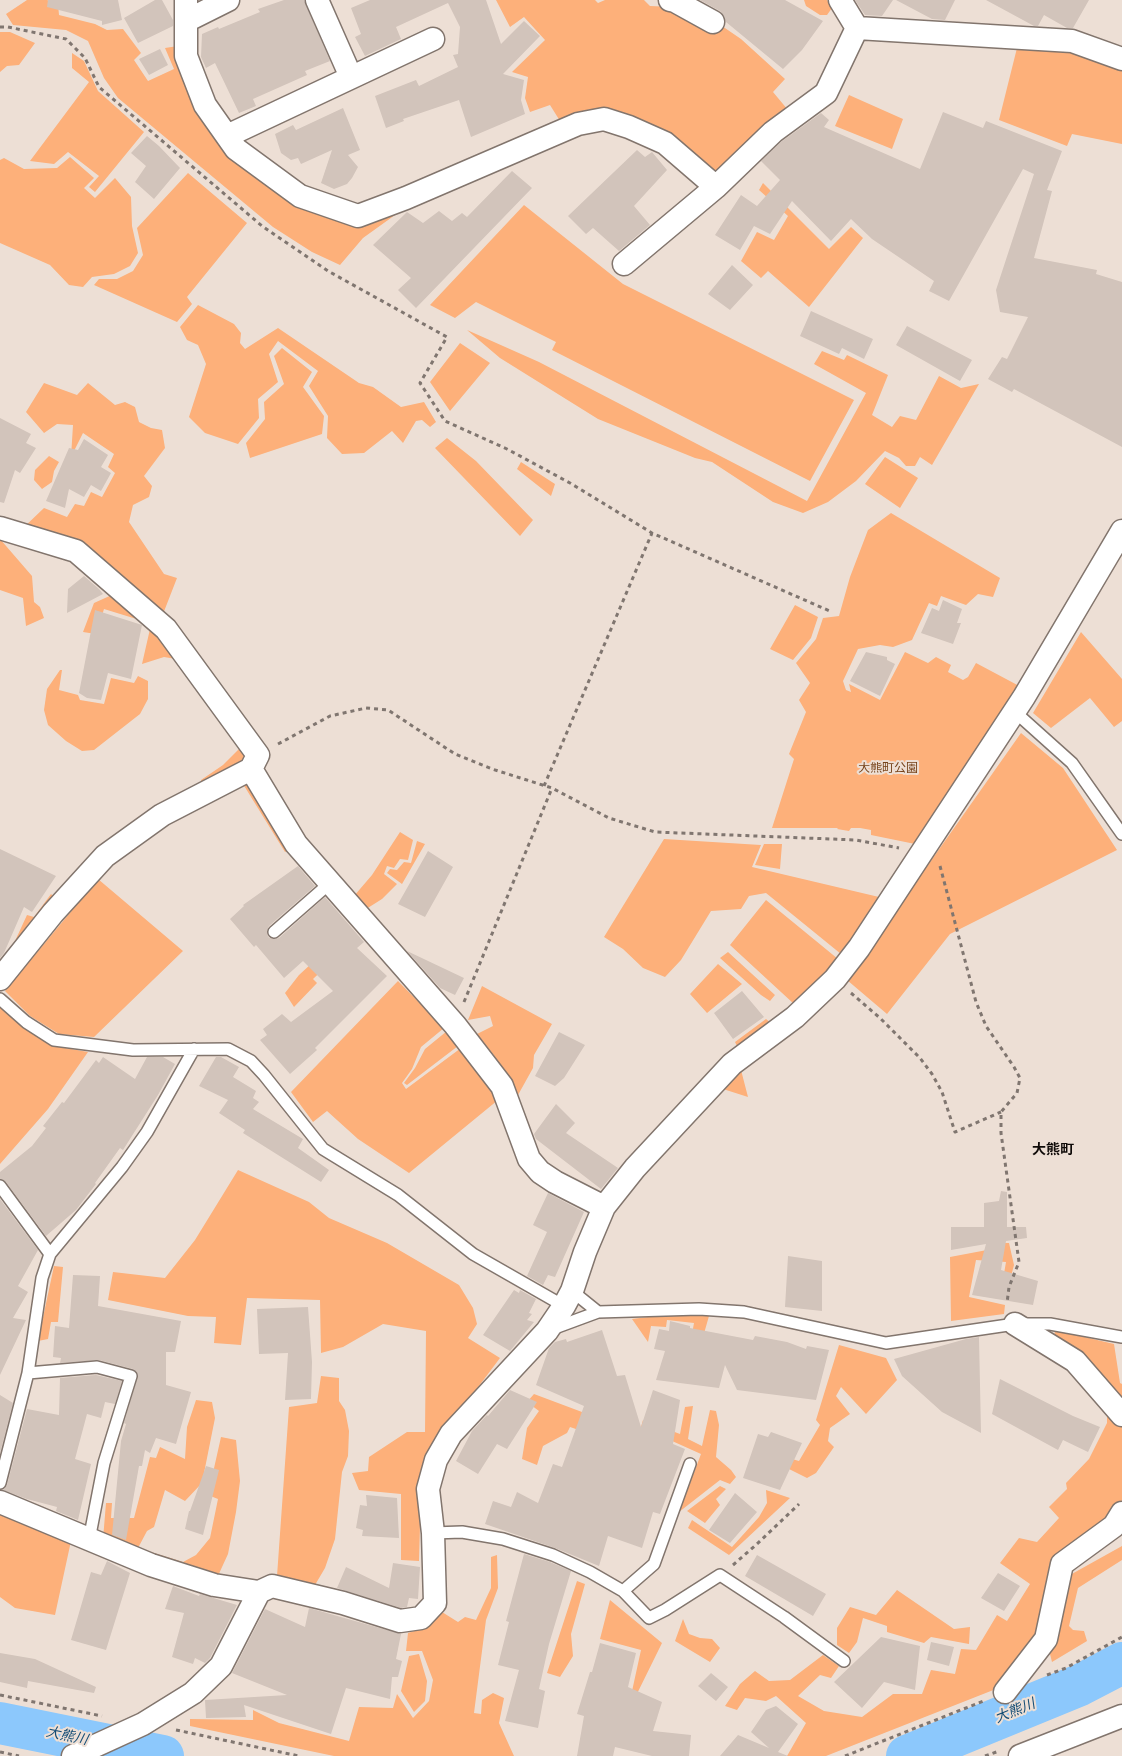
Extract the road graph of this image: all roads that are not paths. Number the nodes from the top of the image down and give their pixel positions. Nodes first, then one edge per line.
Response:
1 (228, 0) edge
2 (317, 0) edge
3 (670, 0) edge
4 (840, 0) edge
5 (186, 11) edge
6 (713, 22) dead end
7 (856, 28) junction
8 (433, 39) dead end
9 (1122, 59) edge
10 (351, 77) junction
11 (226, 136) junction
12 (716, 187) junction
13 (624, 264) dead end
14 (0, 528) edge
15 (1122, 531) edge
16 (1014, 711) junction
17 (254, 762) junction
18 (1122, 834) edge
19 (330, 883) junction
20 (274, 932) dead end
21 (0, 979) edge
22 (0, 999) edge
23 (194, 1049) junction
24 (0, 1186) edge
25 (604, 1207) junction
26 (50, 1254) junction
27 (568, 1298) junction
28 (598, 1312) junction
29 (1015, 1324) junction
30 (547, 1331) junction
31 (1122, 1337) edge
32 (28, 1373) junction
33 (1122, 1415) edge
34 (690, 1464) dead end
35 (0, 1483) edge
36 (0, 1502) edge
37 (1122, 1513) edge
38 (433, 1533) junction
39 (89, 1540) junction
40 (623, 1591) junction
41 (259, 1592) junction
42 (844, 1661) dead end
43 (1005, 1692) road end
44 (1122, 1716) edge
45 (73, 1756) edge
46 (1022, 1756) edge

1 - 5 street
2 - 10 street
3 - 6 street
4 - 7 street
5 - 11 street
7 - 9 street
7 - 12 street
8 - 10 street
10 - 11 street
11 - 12 street
12 - 13 street
14 - 17 street
15 - 16 street
16 - 18 lane
16 - 25 street
17 - 19 street
17 - 21 street
19 - 20 lane
19 - 25 street
22 - 23 lane
23 - 26 lane
23 - 27 lane
24 - 26 lane
25 - 27 street
26 - 32 lane
27 - 28 lane
27 - 30 street
28 - 29 lane
28 - 30 lane
29 - 31 lane
29 - 33 street
30 - 38 street
32 - 35 lane
32 - 39 lane
34 - 40 lane
36 - 39 street
37 - 43 street
38 - 40 lane
38 - 41 street
39 - 41 street
40 - 42 lane
41 - 45 street
44 - 46 street

